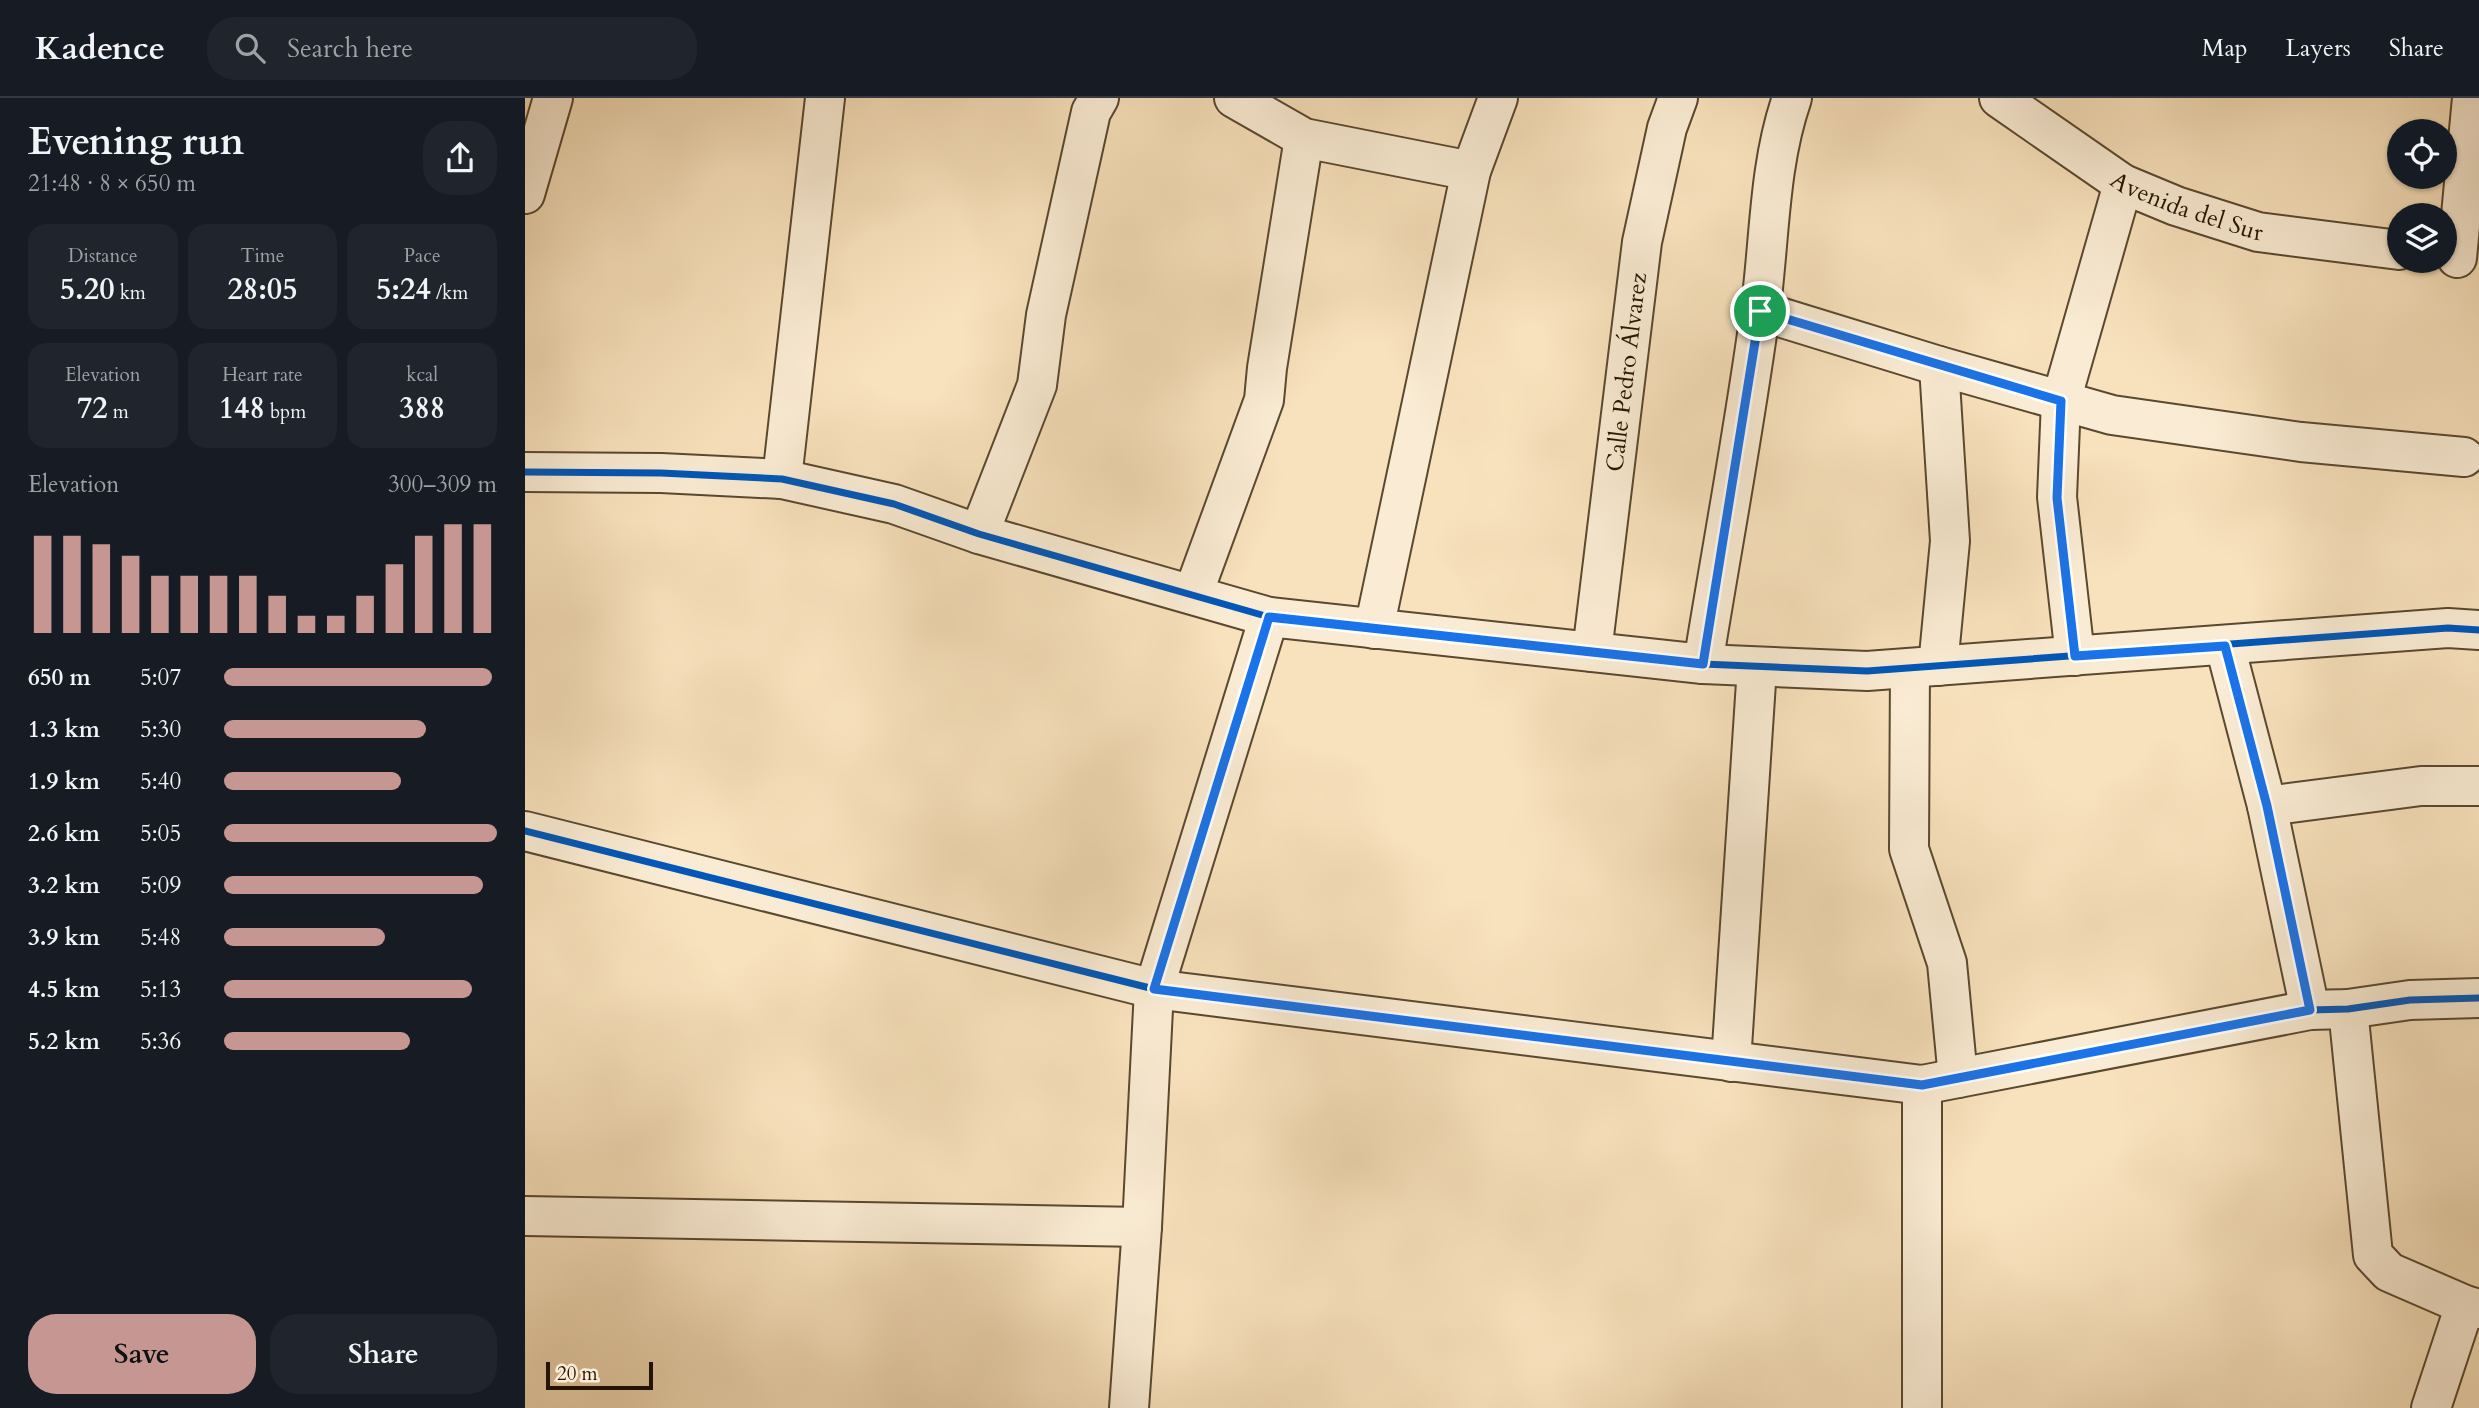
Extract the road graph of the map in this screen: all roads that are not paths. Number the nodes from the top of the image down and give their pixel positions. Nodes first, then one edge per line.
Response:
1 (553, 98) edge
2 (825, 98) edge
3 (1234, 98) edge
4 (1498, 98) edge
5 (1678, 98) edge
6 (1792, 98) edge
7 (1999, 98) edge
8 (2472, 98) edge
9 (1096, 99) edge
10 (1304, 138) junction
11 (1471, 171) junction
12 (2123, 184) junction
13 (525, 194) edge
14 (2387, 248) edge
15 (2460, 258) edge
16 (1760, 311) junction
17 (1939, 366) junction
18 (2061, 401) junction
19 (2464, 457) dead end
20 (525, 472) edge
21 (782, 479) junction
22 (979, 534) junction
23 (1193, 594) junction
24 (1269, 617) junction
25 (1374, 629) junction
26 (2479, 630) edge
27 (2225, 646) junction
28 (1592, 652) junction
29 (2075, 656) junction
30 (1703, 664) junction
31 (1757, 667) junction
32 (1924, 667) junction
33 (2479, 786) edge
34 (2267, 806) junction
35 (525, 831) edge
36 (1154, 989) junction
37 (2479, 998) edge
38 (2348, 1009) junction
39 (2310, 1010) junction
40 (1731, 1062) junction
41 (1940, 1081) junction
42 (525, 1216) edge
43 (1142, 1227) junction
44 (2472, 1307) edge
45 (1129, 1408) edge
46 (1922, 1408) edge
47 (2431, 1408) edge

1 - 13 street
2 - 21 street
3 - 10 street
4 - 11 street
5 - 28 street, Calle Pedro Álvarez
6 - 16 street
7 - 12 street, Avenida del Sur
8 - 15 street
9 - 22 street
10 - 11 street
10 - 23 street
11 - 25 street
12 - 14 street, Avenida del Sur
12 - 18 street
16 - 17 street
16 - 30 street
17 - 18 street
17 - 32 street
18 - 19 street
18 - 29 street
20 - 21 street
21 - 22 street
22 - 23 street
23 - 24 street
24 - 25 street
24 - 36 street
25 - 28 street
26 - 27 street
27 - 29 street
27 - 34 street
28 - 30 street
29 - 32 street
30 - 31 street
31 - 32 street
31 - 40 street
32 - 41 street
33 - 34 street
34 - 39 street
35 - 36 street
36 - 40 street
36 - 43 street
37 - 38 street
38 - 39 street
38 - 44 street
39 - 41 street
40 - 41 street
41 - 46 street
42 - 43 street
43 - 45 street
44 - 47 street

